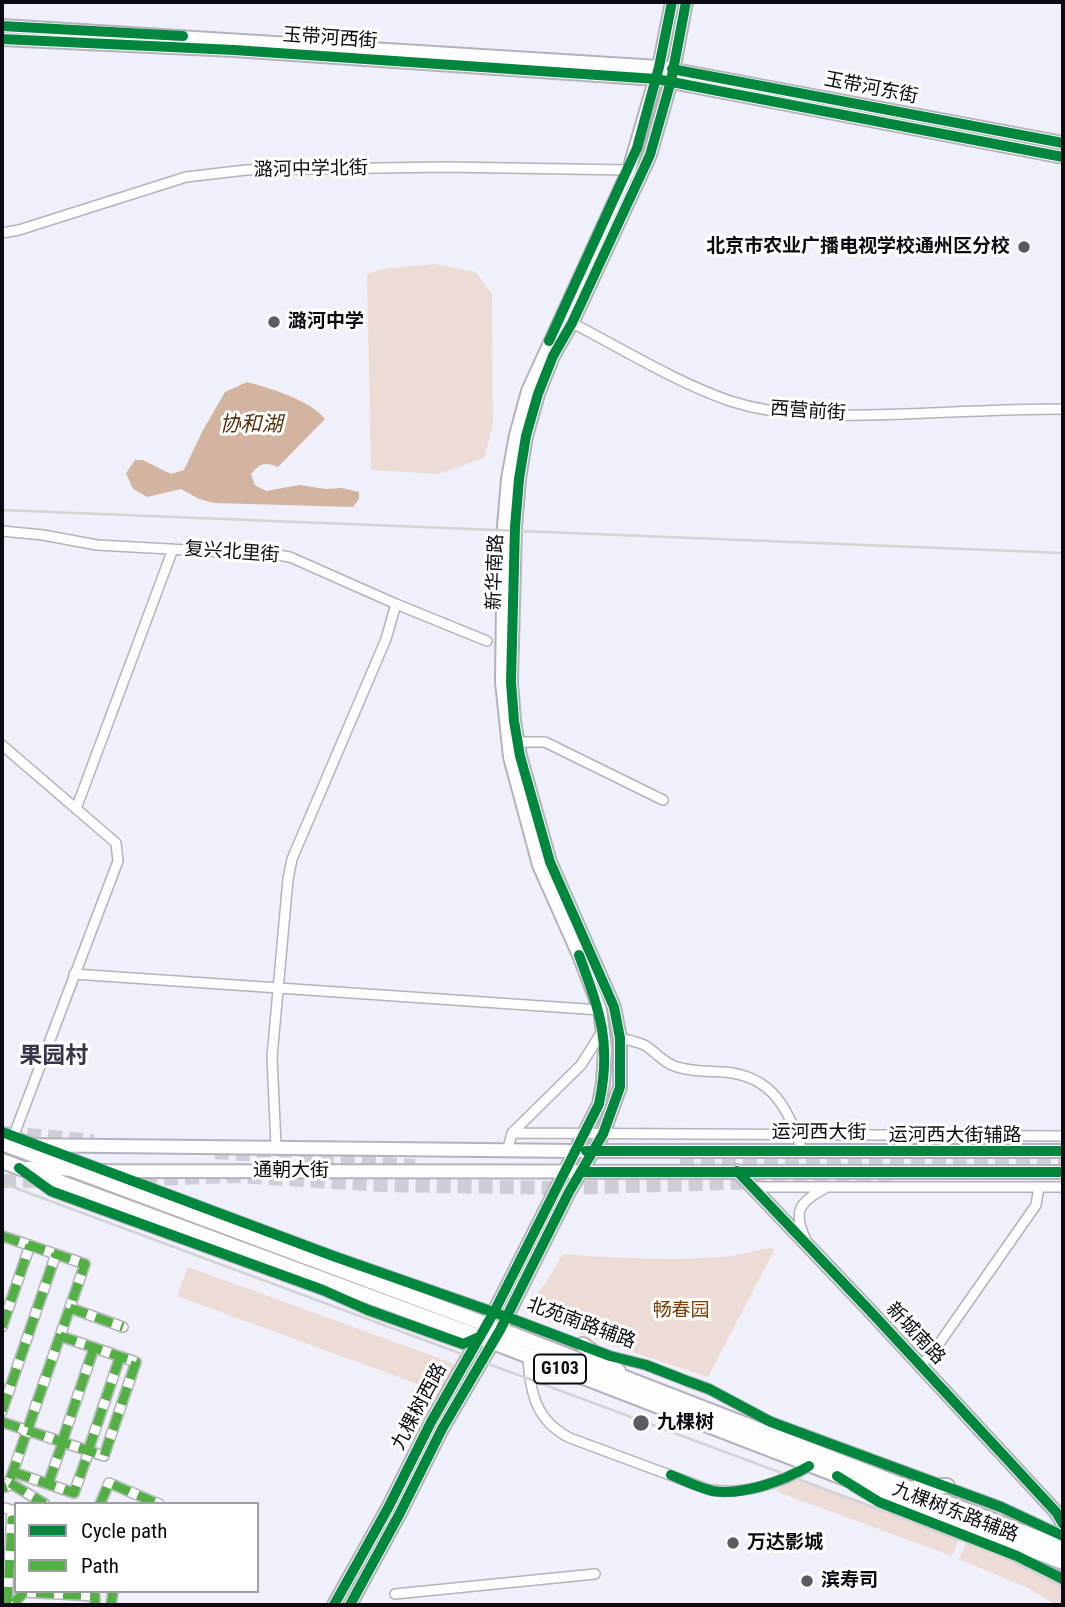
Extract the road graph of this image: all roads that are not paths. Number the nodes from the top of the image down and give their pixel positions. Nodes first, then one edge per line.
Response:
1 (672, 2) edge
2 (685, 2) edge
3 (2, 26) edge
4 (2, 39) edge
5 (665, 74) junction
6 (1063, 143) edge
7 (1063, 157) edge
8 (629, 170) junction
9 (2, 233) edge
10 (572, 323) junction
11 (1063, 408) edge
12 (2, 531) edge
13 (173, 549) junction
14 (396, 604) junction
15 (487, 641) dead end
16 (517, 742) junction
17 (2, 745) edge
18 (663, 800) dead end
19 (76, 809) junction
20 (74, 974) junction
21 (279, 988) junction
22 (600, 1010) junction
23 (604, 1029) junction
24 (620, 1038) junction
25 (2, 1132) edge
26 (512, 1133) junction
27 (585, 1133) junction
28 (603, 1134) junction
29 (797, 1135) junction
30 (1063, 1136) edge
31 (7, 1142) edge
32 (39, 1146) junction
33 (276, 1146) junction
34 (508, 1148) junction
35 (575, 1150) junction
36 (592, 1150) junction
37 (802, 1150) junction
38 (1063, 1152) edge
39 (2, 1161) edge
40 (2, 1167) edge
41 (19, 1168) junction
42 (79, 1170) junction
43 (106, 1171) junction
44 (564, 1171) junction
45 (737, 1171) junction
46 (581, 1172) junction
47 (1063, 1172) edge
48 (752, 1187) junction
49 (828, 1187) junction
50 (1039, 1187) junction
51 (1063, 1187) edge
52 (2, 1238) edge
53 (30, 1245) junction
54 (808, 1246) junction
55 (56, 1254) junction
56 (294, 1268) junction
57 (323, 1290) junction
58 (70, 1308) junction
59 (2, 1327) edge
60 (123, 1327) dead end
61 (494, 1327) junction
62 (60, 1336) junction
63 (583, 1345) junction
64 (94, 1348) junction
65 (120, 1357) junction
66 (528, 1357) junction
67 (921, 1365) junction
68 (633, 1382) junction
69 (2, 1411) edge
70 (2, 1422) edge
71 (28, 1430) junction
72 (62, 1442) junction
73 (88, 1451) junction
74 (809, 1465) junction
75 (13, 1472) junction
76 (837, 1476) junction
77 (48, 1484) junction
78 (6, 1485) edge
79 (905, 1486) junction
80 (947, 1486) junction
81 (41, 1502) edge
82 (101, 1502) edge
83 (154, 1502) edge
84 (5, 1508) dead end
85 (10, 1521) edge
86 (1063, 1524) edge
87 (1063, 1536) edge
88 (1063, 1548) edge
89 (13, 1559) edge
90 (1063, 1562) edge
91 (5, 1573) edge
92 (595, 1574) dead end
93 (1063, 1579) edge
94 (42, 1593) edge
95 (395, 1594) dead end
96 (11, 1604) edge
97 (95, 1605) edge
98 (334, 1605) edge
99 (350, 1605) edge

1 - 5 main road, 新华南路
2 - 5 main road, 新华南路
3 - 5 main road, 玉带河西街
4 - 5 main road, 玉带河西街
5 - 6 main road, 玉带河东街
5 - 7 main road, 玉带河东街
5 - 8 main road, 新华南路
5 - 10 main road, 新华南路
8 - 9 street, 潞河中学北街
8 - 22 main road, 新华南路
10 - 11 street, 西营前街
10 - 16 main road, 新华南路
12 - 13 street, 复兴北里街
13 - 14 street, 复兴北里街
13 - 19 street
14 - 15 street, 复兴北里街
14 - 21 street
16 - 18 street
16 - 24 main road, 新华南路
17 - 19 street
19 - 20 street
20 - 21 street
20 - 31 street
21 - 22 street
21 - 33 street
22 - 23 main road, 新华南路
23 - 26 street
23 - 27 main road, 新华南路
24 - 28 main road, 新华南路
24 - 29 street
25 - 31 street
26 - 27 street, 运河西大街辅路
26 - 34 street
27 - 28 street, 运河西大街辅路
27 - 35 main road, 新华南路
28 - 29 street, 运河西大街辅路
28 - 36 main road, 新华南路
29 - 30 street, 运河西大街辅路
29 - 37 street
31 - 32 main road, 通朝大街
31 - 42 highway, G103
32 - 33 main road, 通朝大街
32 - 43 street, 北苑南路辅路
33 - 34 main road, 通朝大街
34 - 35 main road, 通朝大街
35 - 36 main road, 运河西大街
35 - 44 main road, 九棵树西路
36 - 37 main road, 运河西大街
36 - 46 main road, 九棵树西路
37 - 38 main road, 运河西大街
39 - 41 highway, G103
40 - 41 main road, 通朝大街
41 - 42 main road, 通朝大街
41 - 56 highway, G103
41 - 57 street, 北苑南路辅路
42 - 43 main road, 通朝大街
42 - 61 highway, G103
43 - 44 main road, 通朝大街
43 - 61 street, 北苑南路辅路
44 - 46 main road, 通朝大街
44 - 61 main road, 九棵树西路
45 - 46 main road, 运河西大街
45 - 47 main road, 运河西大街
45 - 48 main road, 新城南路
46 - 61 main road, 九棵树西路
48 - 49 street
48 - 54 main road, 新城南路
49 - 50 street
49 - 54 street
50 - 51 street
50 - 67 street
52 - 53 street
53 - 55 street
53 - 59 street
54 - 67 main road, 新城南路
55 - 58 street
55 - 69 street
56 - 57 highway
56 - 61 highway, G103
57 - 61 street, 北苑南路辅路
58 - 60 street
58 - 62 street
61 - 63 street, 北苑南路辅路
61 - 66 highway, G103
61 - 68 highway, G103
61 - 98 main road, 九棵树西路
61 - 99 main road, 九棵树西路
62 - 64 street
62 - 71 street
63 - 68 highway
63 - 80 street, 北苑南路辅路
64 - 65 street
64 - 72 street
65 - 73 street
65 - 73 street
66 - 74 highway, G103
66 - 74 street
67 - 86 main road, 新城南路
68 - 79 highway, G103
70 - 71 street
71 - 72 street
71 - 75 street
72 - 73 street
72 - 77 street
73 - 77 street
74 - 76 highway, G103
75 - 77 street
75 - 78 street
76 - 90 highway, G103
76 - 93 street, 九棵树东路辅路
78 - 81 street
79 - 80 highway
79 - 88 highway, G103
80 - 87 street, 北苑南路辅路
82 - 83 street
84 - 85 street
85 - 89 street
89 - 91 street
91 - 96 street
92 - 95 street
94 - 97 street

